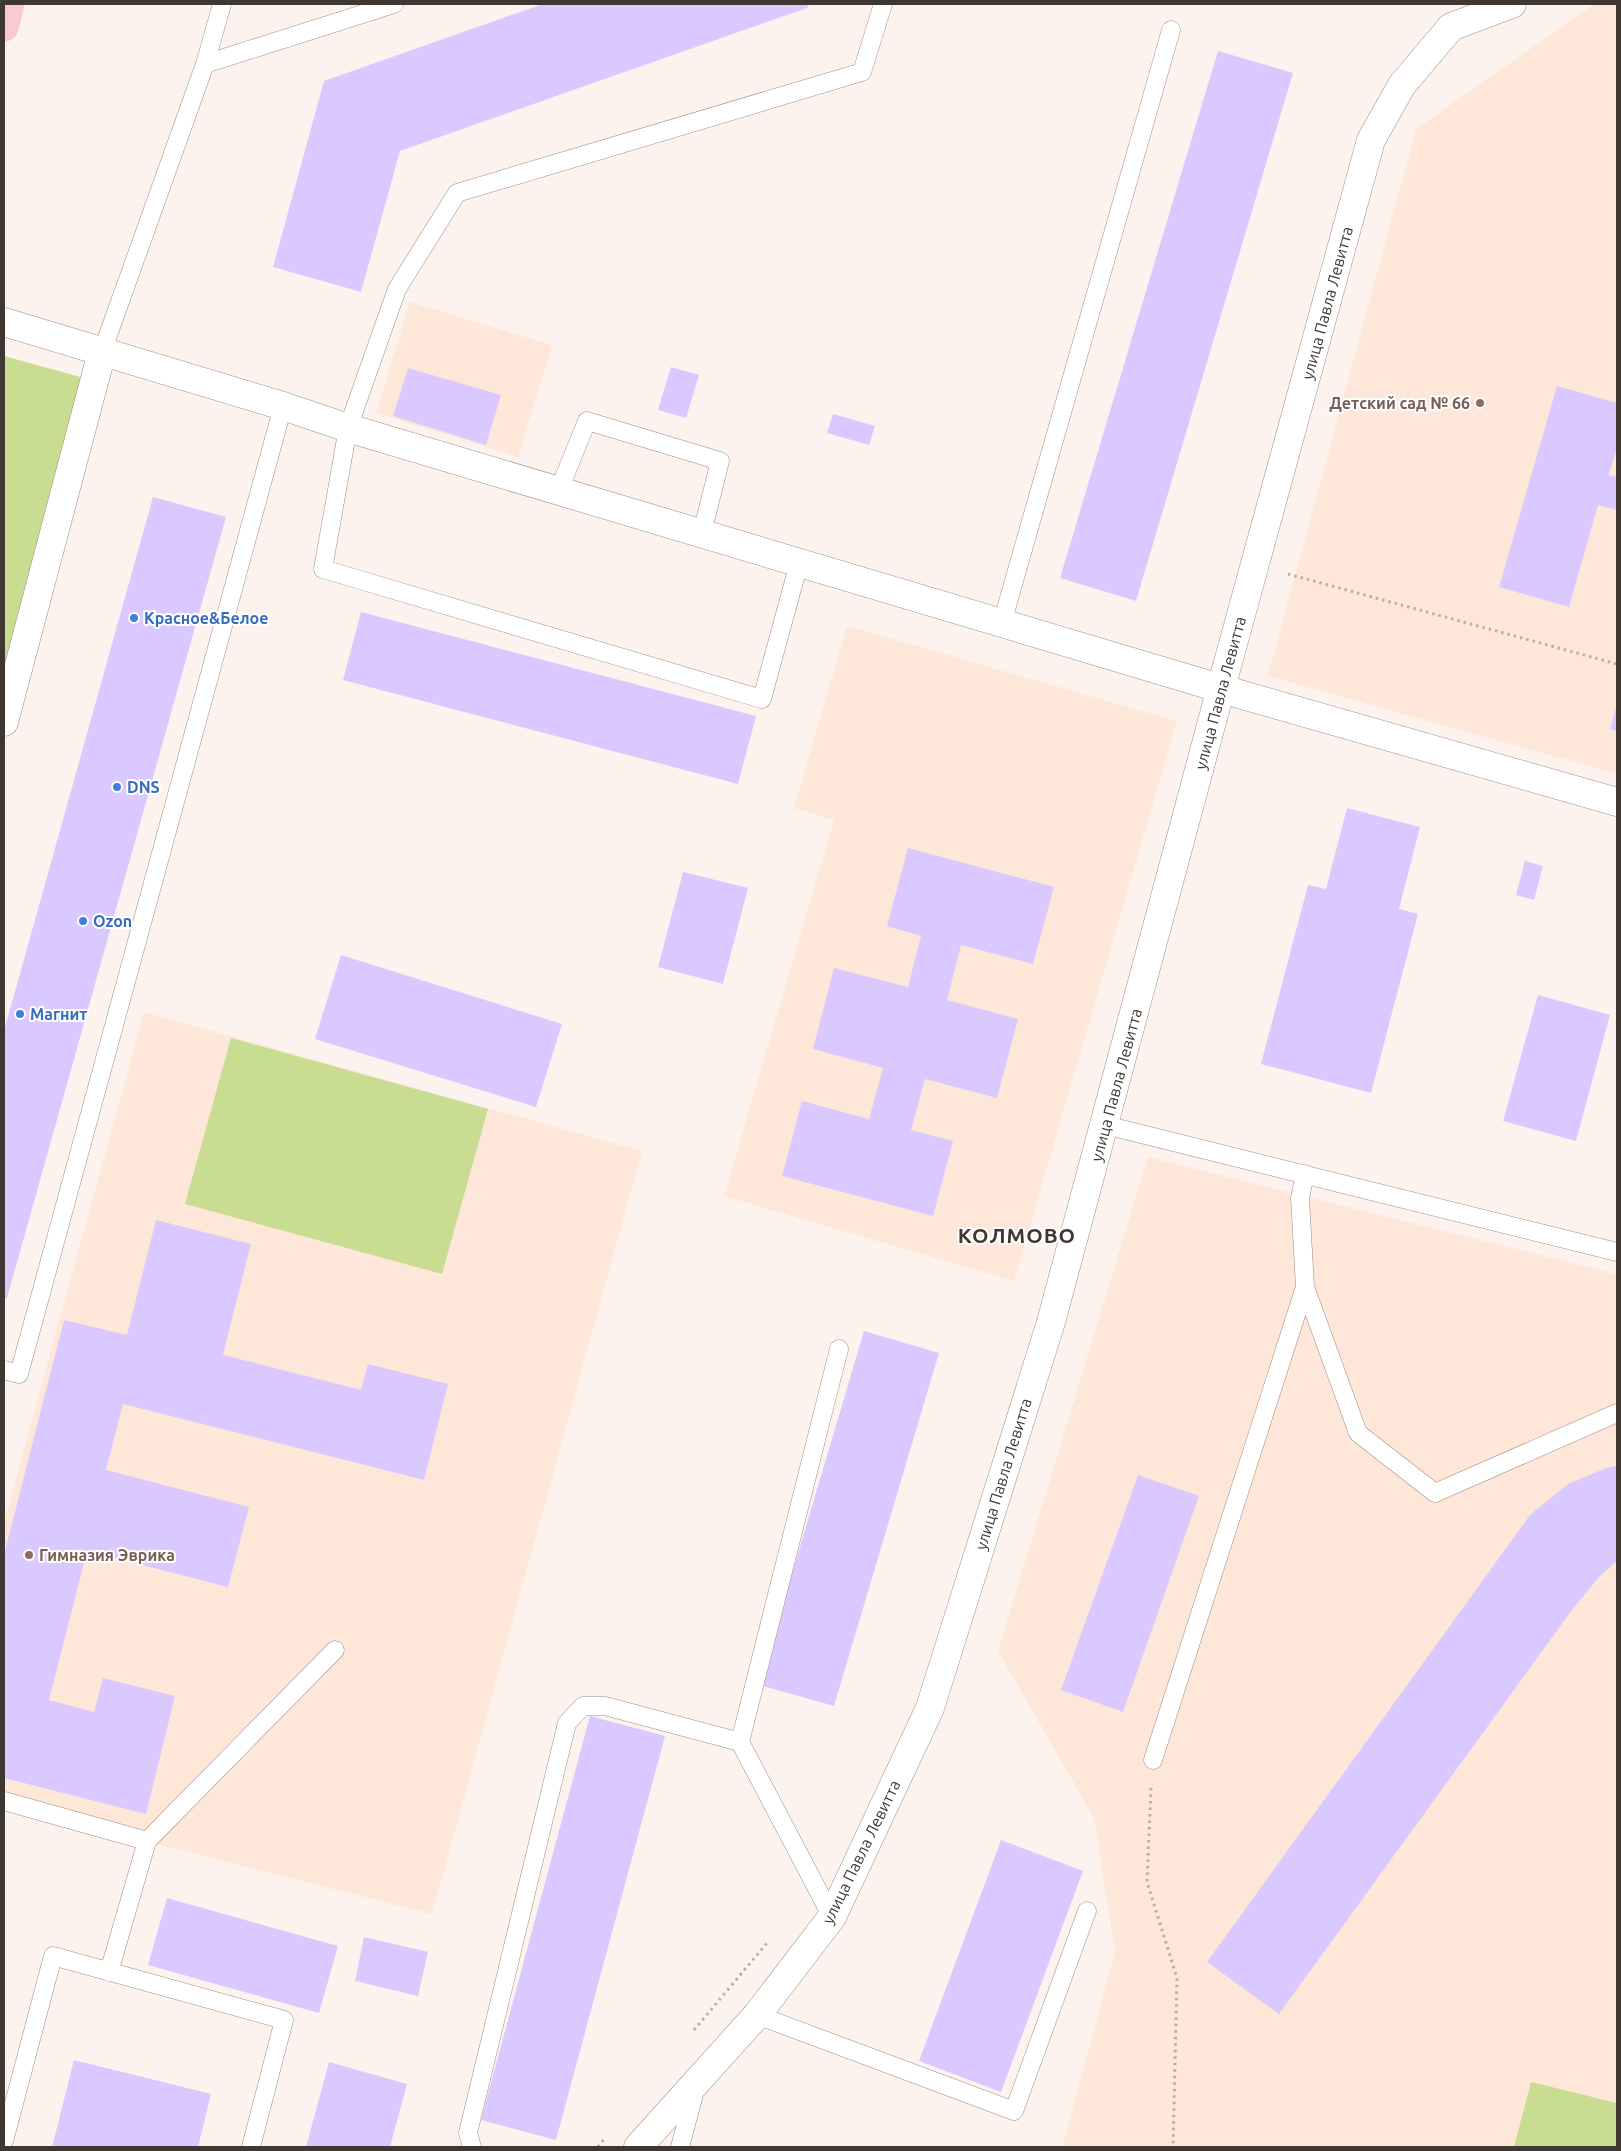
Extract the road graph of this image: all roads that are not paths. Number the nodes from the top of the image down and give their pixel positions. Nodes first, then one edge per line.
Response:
1 (10, 4) edge
2 (222, 4) edge
3 (394, 4) edge
4 (883, 4) edge
5 (1512, 4) edge
6 (4, 28) edge
7 (1171, 30) dead end
8 (205, 64) junction
9 (4, 322) edge
10 (102, 352) junction
11 (283, 406) junction
12 (348, 428) junction
13 (559, 490) junction
14 (702, 533) junction
15 (799, 563) junction
16 (1002, 623) junction
17 (1221, 688) junction
18 (4, 722) edge
19 (1617, 802) edge
20 (1105, 1125) junction
21 (1305, 1174) junction
22 (1617, 1252) edge
23 (1305, 1287) junction
24 (839, 1349) dead end
25 (4, 1370) edge
26 (1617, 1412) edge
27 (335, 1650) dead end
28 (740, 1742) junction
29 (1153, 1760) road end
30 (4, 1801) edge
31 (146, 1841) junction
32 (1087, 1911) dead end
33 (832, 1917) junction
34 (109, 1972) junction
35 (757, 2016) junction
36 (697, 2082) junction
37 (4, 2142) edge
38 (251, 2147) edge
39 (472, 2147) edge
40 (638, 2147) edge
41 (680, 2147) edge

1 - 6 main road
2 - 8 lane
3 - 8 lane
4 - 12 lane
5 - 17 street, улица Павла Левитта
7 - 16 lane
8 - 10 lane
9 - 10 street
10 - 11 street
10 - 18 street
11 - 12 street
11 - 25 lane
12 - 13 street
12 - 15 lane
13 - 14 street
13 - 14 lane
14 - 15 street
15 - 16 street
16 - 17 street
17 - 19 street
17 - 20 street, улица Павла Левитта
20 - 21 lane
20 - 33 street, улица Павла Левитта
21 - 22 lane
21 - 23 lane
23 - 26 lane
23 - 29 lane
24 - 28 lane
27 - 31 lane
28 - 33 lane
28 - 39 lane
30 - 31 lane
31 - 34 lane
32 - 35 lane
33 - 35 street, улица Павла Левитта
34 - 37 lane
34 - 38 lane
35 - 36 street, улица Павла Левитта
36 - 40 street, улица Павла Левитта
36 - 41 lane

